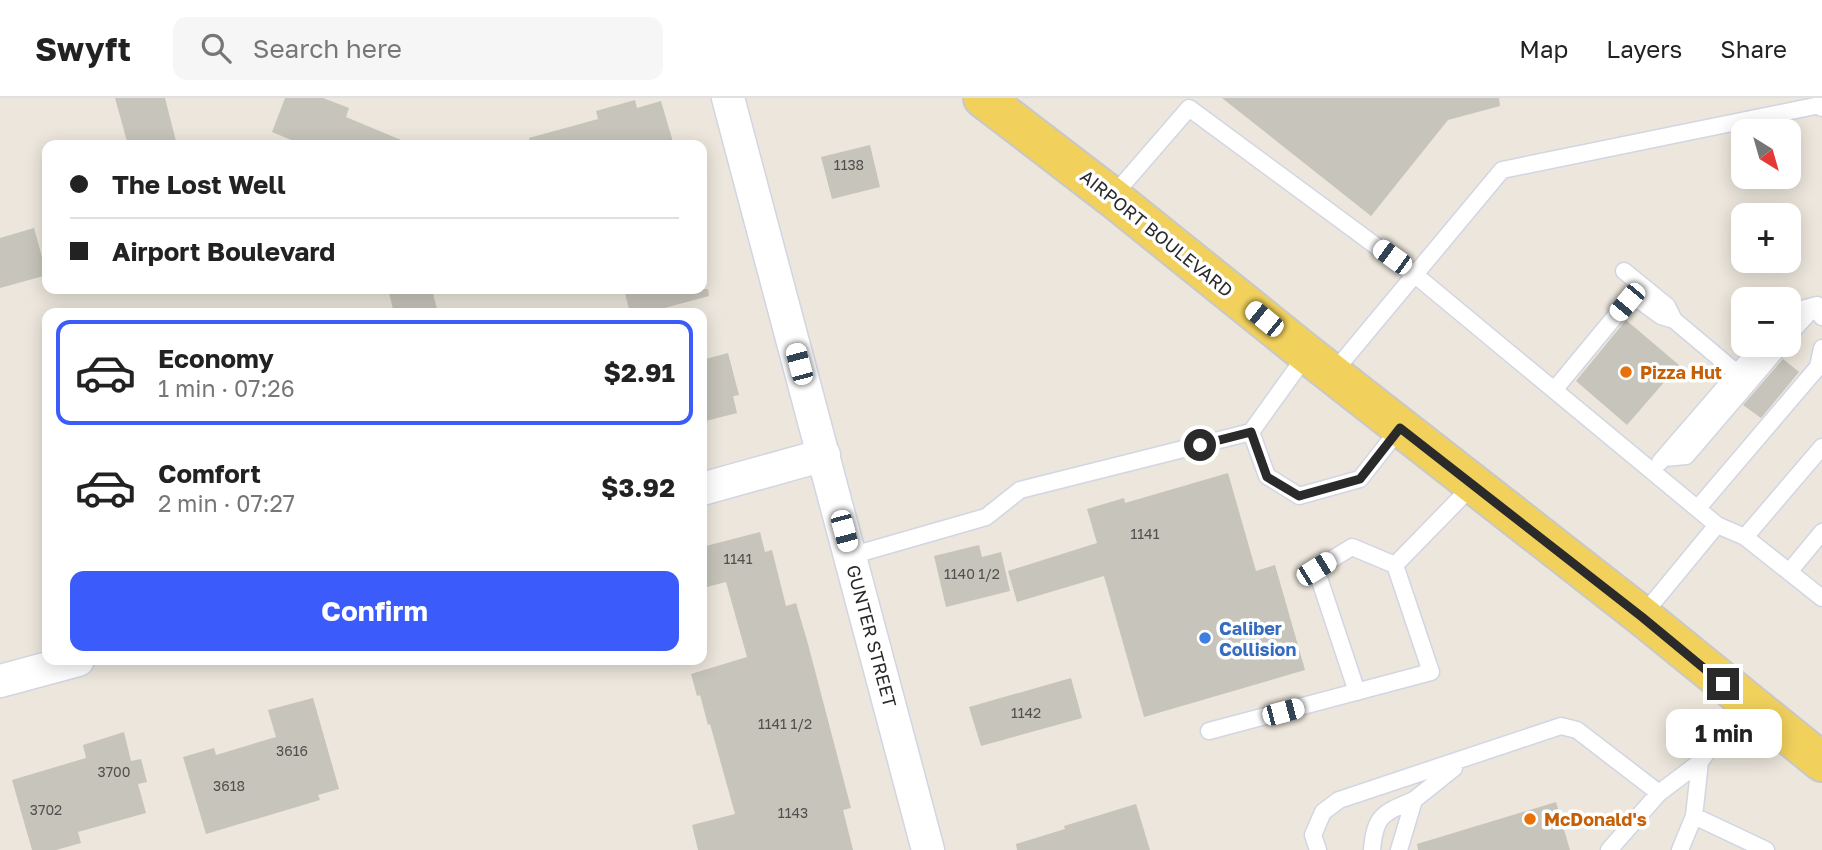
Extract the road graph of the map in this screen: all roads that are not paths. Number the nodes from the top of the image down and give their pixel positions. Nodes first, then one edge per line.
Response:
1 (728, 98) edge
2 (991, 101) edge
3 (1192, 103) edge
4 (1822, 108) edge
5 (1112, 197) junction
6 (1624, 271) dead end
7 (1414, 274) junction
8 (1819, 309) edge
9 (1801, 311) edge
10 (1674, 320) junction
11 (1801, 325) edge
12 (1822, 348) edge
13 (1751, 357) edge
14 (1771, 357) edge
15 (1320, 364) junction
16 (1737, 373) junction
17 (1555, 389) junction
18 (1400, 428) junction
19 (1251, 432) junction
20 (1822, 447) edge
21 (824, 456) junction
22 (1659, 464) junction
23 (1473, 485) junction
24 (707, 488) edge
25 (1698, 508) junction
26 (1717, 525) junction
27 (1822, 532) edge
28 (1745, 537) junction
29 (850, 556) junction
30 (1395, 565) junction
31 (1789, 572) junction
32 (1822, 598) edge
33 (1642, 617) junction
34 (59, 665) edge
35 (0, 681) edge
36 (1357, 692) junction
37 (1744, 700) junction
38 (1209, 731) dead end
39 (1464, 760) junction
40 (1700, 762) junction
41 (1822, 762) edge
42 (1658, 793) junction
43 (1414, 800) junction
44 (1694, 816) junction
45 (928, 850) edge
46 (1318, 850) edge
47 (1372, 850) edge
48 (1399, 850) edge
49 (1609, 850) edge
50 (1680, 850) edge
51 (1766, 850) edge

1 - 21 street, GUNTER STREET
2 - 5 main road, AIRPORT BOULEVARD
3 - 5 lane
3 - 7 lane
4 - 7 lane
5 - 15 main road, AIRPORT BOULEVARD
6 - 10 lane
7 - 15 lane
7 - 17 lane
8 - 9 lane
8 - 11 lane
10 - 16 lane
10 - 17 lane
12 - 25 lane
13 - 16 lane
14 - 22 lane
15 - 18 main road, AIRPORT BOULEVARD
15 - 19 lane
16 - 22 lane
17 - 22 lane
18 - 19 lane
18 - 23 main road, AIRPORT BOULEVARD
19 - 29 lane
20 - 28 lane
21 - 24 street
21 - 29 street, GUNTER STREET
22 - 25 lane
23 - 30 lane
23 - 33 main road, AIRPORT BOULEVARD
25 - 26 lane
26 - 28 lane
26 - 33 lane
27 - 31 lane
28 - 31 lane
29 - 45 street, GUNTER STREET
30 - 36 lane
30 - 36 lane
31 - 32 lane
33 - 37 main road, AIRPORT BOULEVARD
34 - 35 street
36 - 38 lane
37 - 40 lane
37 - 41 main road, AIRPORT BOULEVARD
39 - 42 lane
39 - 43 lane
39 - 46 lane
40 - 42 lane
40 - 44 lane
42 - 49 lane
43 - 47 lane
43 - 48 lane
44 - 50 lane
44 - 51 lane

